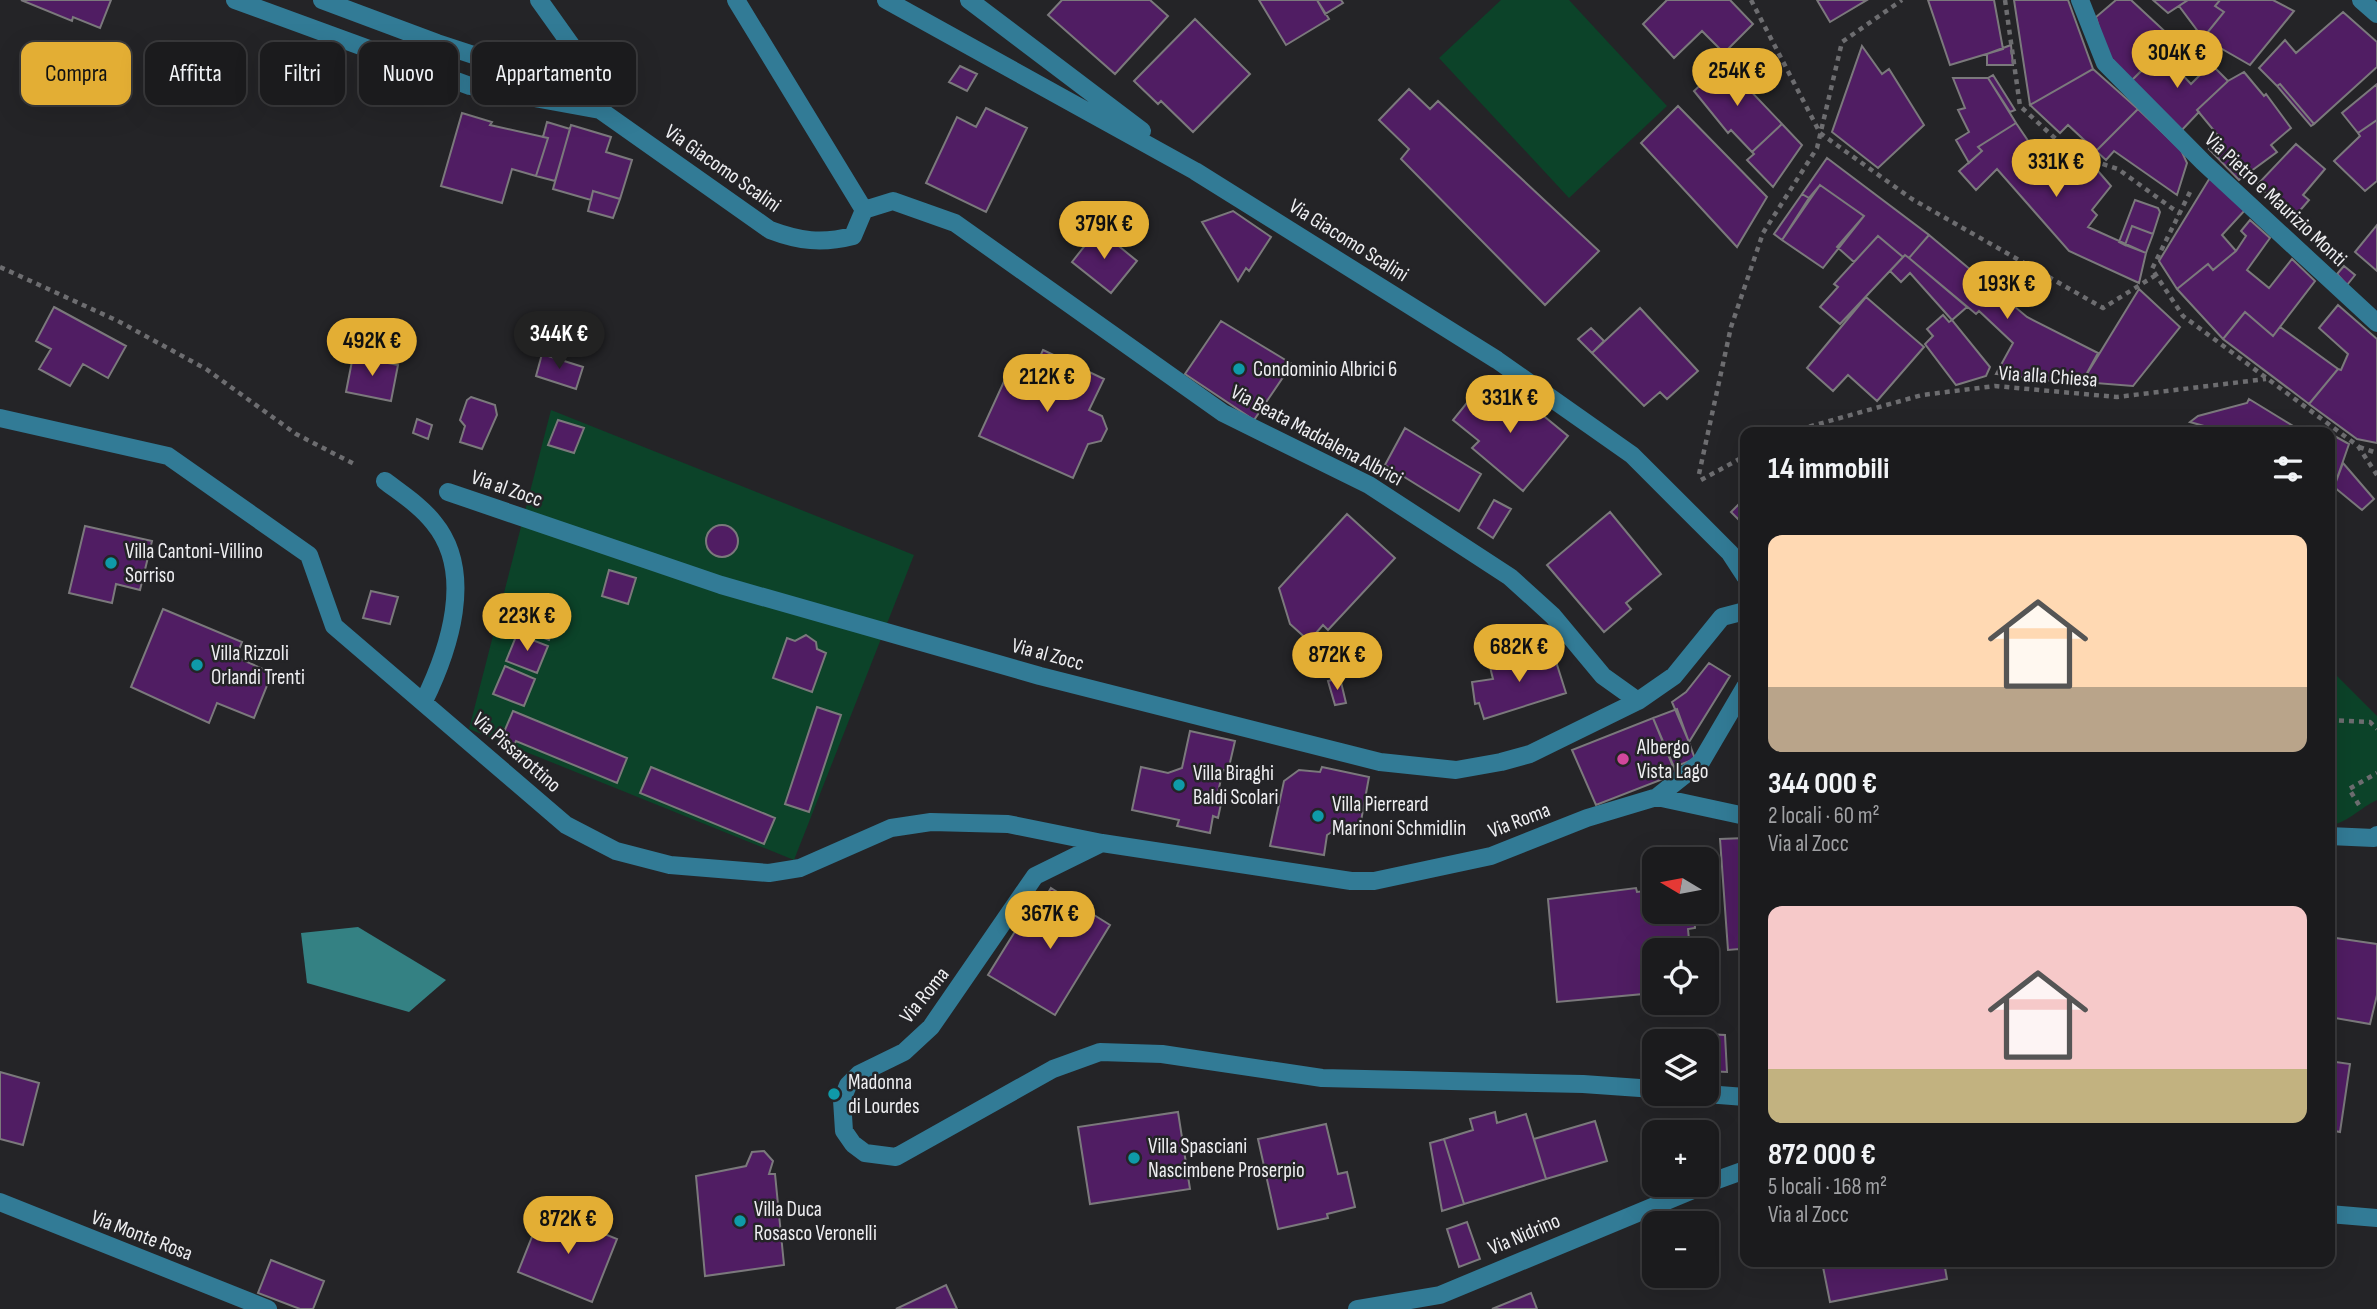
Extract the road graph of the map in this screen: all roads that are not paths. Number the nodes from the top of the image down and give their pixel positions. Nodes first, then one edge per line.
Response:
1 (235, 0) edge
2 (322, 0) edge
3 (539, 0) edge
4 (736, 0) edge
5 (886, 0) edge
6 (969, 0) edge
7 (2080, 0) edge
8 (2361, 0) edge
9 (2377, 15) edge
10 (600, 110) junction
11 (1195, 171) junction
12 (864, 210) junction
13 (2377, 323) edge
14 (0, 418) edge
15 (385, 481) road end
16 (448, 492) dead end
17 (1740, 568) edge
18 (1740, 612) edge
19 (1740, 696) edge
20 (424, 701) junction
21 (1639, 701) junction
22 (1657, 797) junction
23 (1740, 815) edge
24 (2335, 836) edge
25 (2376, 838) edge
26 (1102, 843) junction
27 (1642, 1089) edge
28 (1719, 1095) edge
29 (1740, 1097) edge
30 (1740, 1172) edge
31 (1719, 1179) edge
32 (1675, 1197) edge
33 (0, 1202) edge
34 (2335, 1214) edge
35 (2377, 1218) edge
36 (268, 1309) edge
37 (1357, 1309) edge

1 - 10 street, Via Giacomo Scalini
2 - 10 street
3 - 10 street
4 - 12 street
5 - 11 street, Via Giacomo Scalini
6 - 11 street
7 - 13 street, Via Pietro e Maurizio Monti
8 - 9 street
10 - 12 street, Via Giacomo Scalini
11 - 17 street, Via Giacomo Scalini
12 - 21 street, Via Beata Maddalena Albrici
14 - 20 street, Via Pissarottino
15 - 20 street
16 - 21 street, Via al Zocc
18 - 21 street
19 - 22 street
20 - 26 street, Via Pissarottino
22 - 23 street
22 - 26 street, Via Roma
24 - 25 street
26 - 27 street, Via Roma
28 - 29 street
30 - 31 street, Via Nidrino
32 - 37 street, Via Nidrino
33 - 36 street, Via Monte Rosa
34 - 35 street

